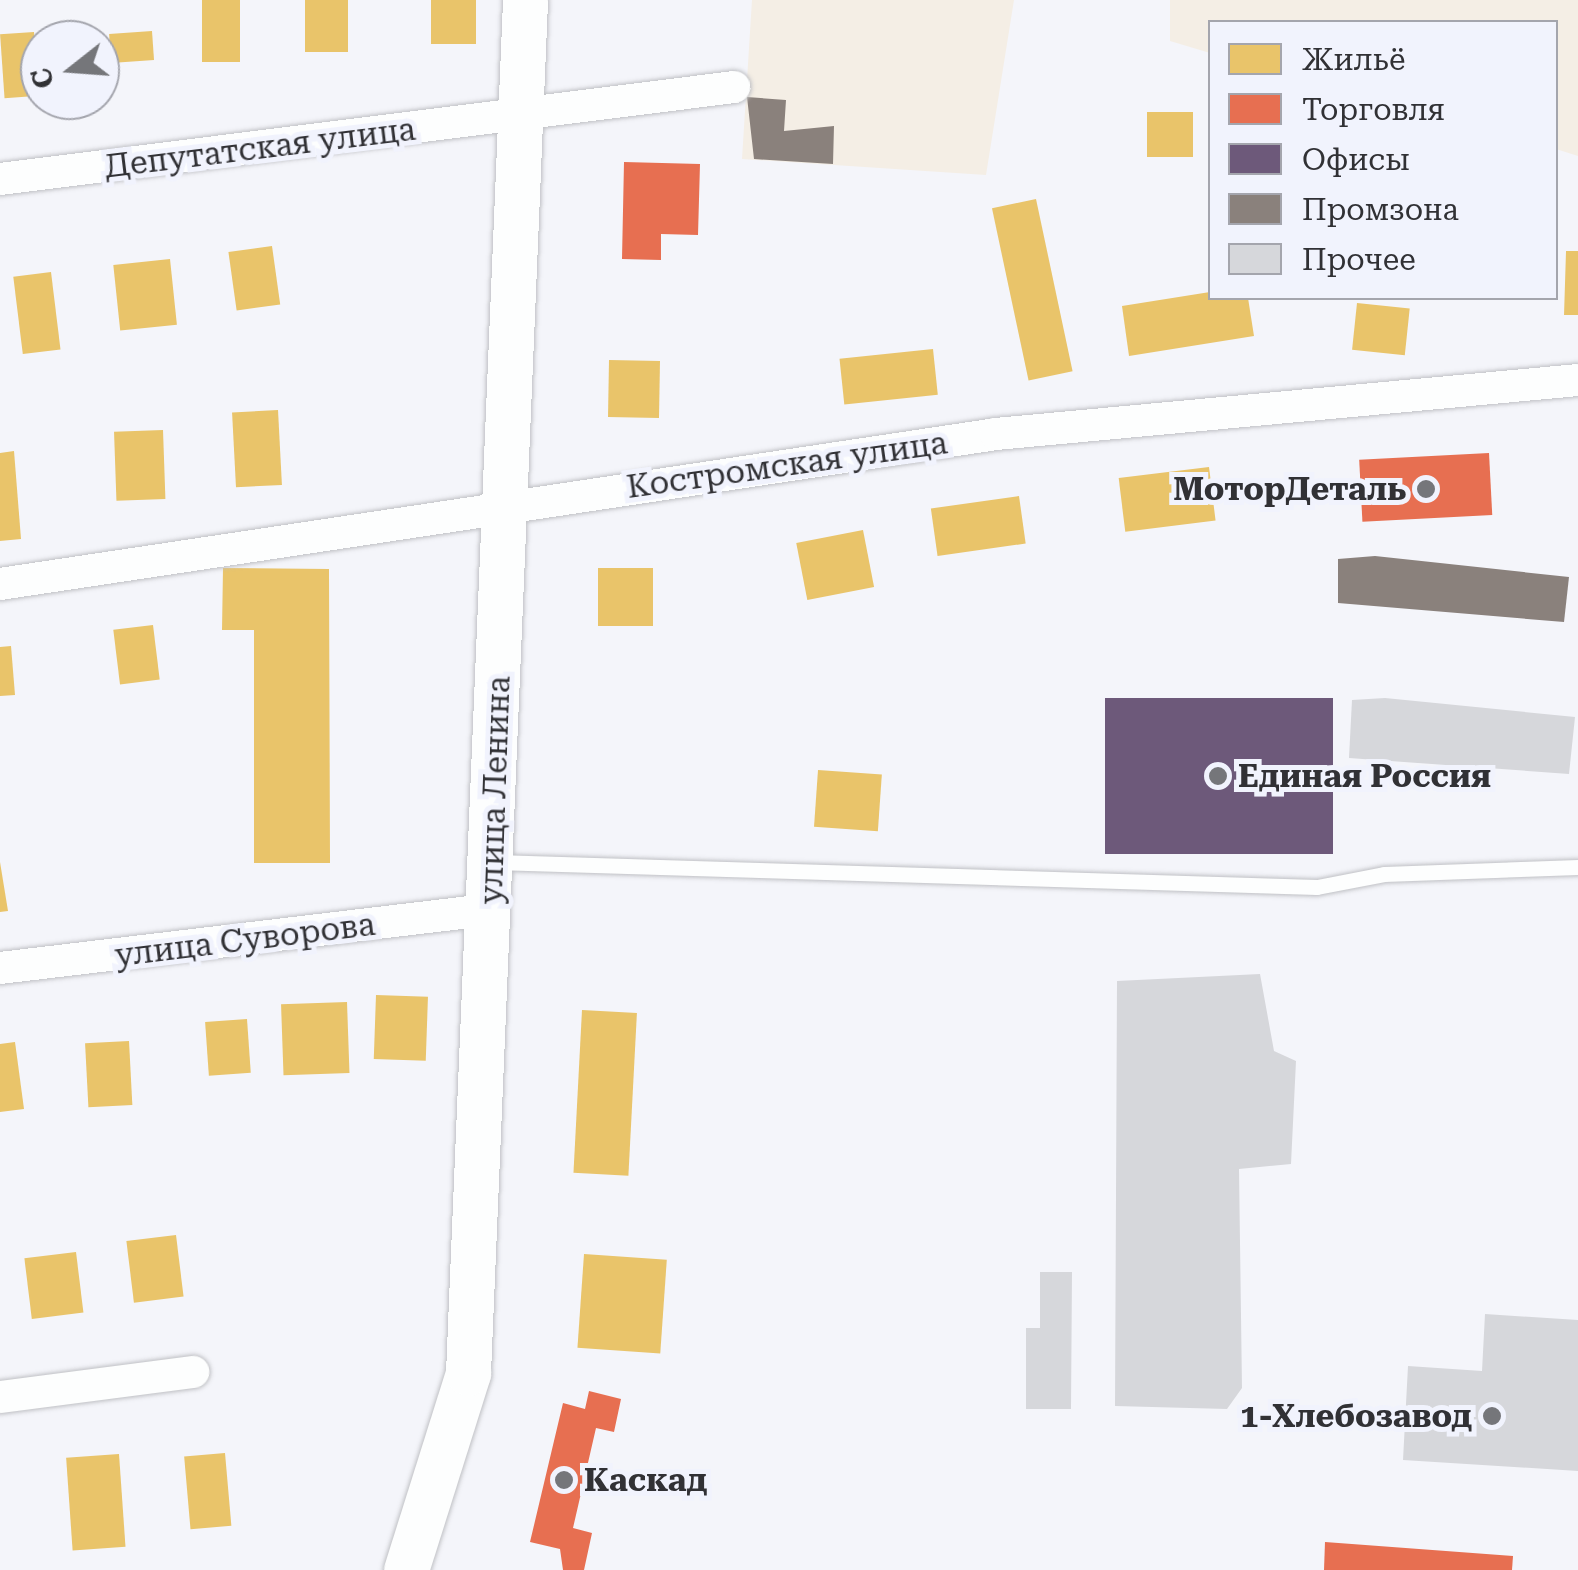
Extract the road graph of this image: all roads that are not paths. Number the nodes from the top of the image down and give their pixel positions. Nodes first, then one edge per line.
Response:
1 (525, 0) edge
2 (734, 87) dead end
3 (520, 118) junction
4 (0, 179) edge
5 (1578, 380) edge
6 (504, 507) junction
7 (0, 584) edge
8 (495, 862) junction
9 (1578, 867) edge
10 (490, 910) junction
11 (0, 968) edge
12 (194, 1372) dead end
13 (0, 1398) edge
14 (406, 1570) edge

1 - 3 street, улица Ленина
2 - 3 street, Депутатская улица
3 - 4 street, Депутатская улица
3 - 6 street, улица Ленина
5 - 6 street, Костромская улица
6 - 7 street, Костромская улица
6 - 8 street, улица Ленина
8 - 9 lane
8 - 10 street, улица Ленина
10 - 11 street, улица Суворова
10 - 14 street, улица Ленина
12 - 13 street

